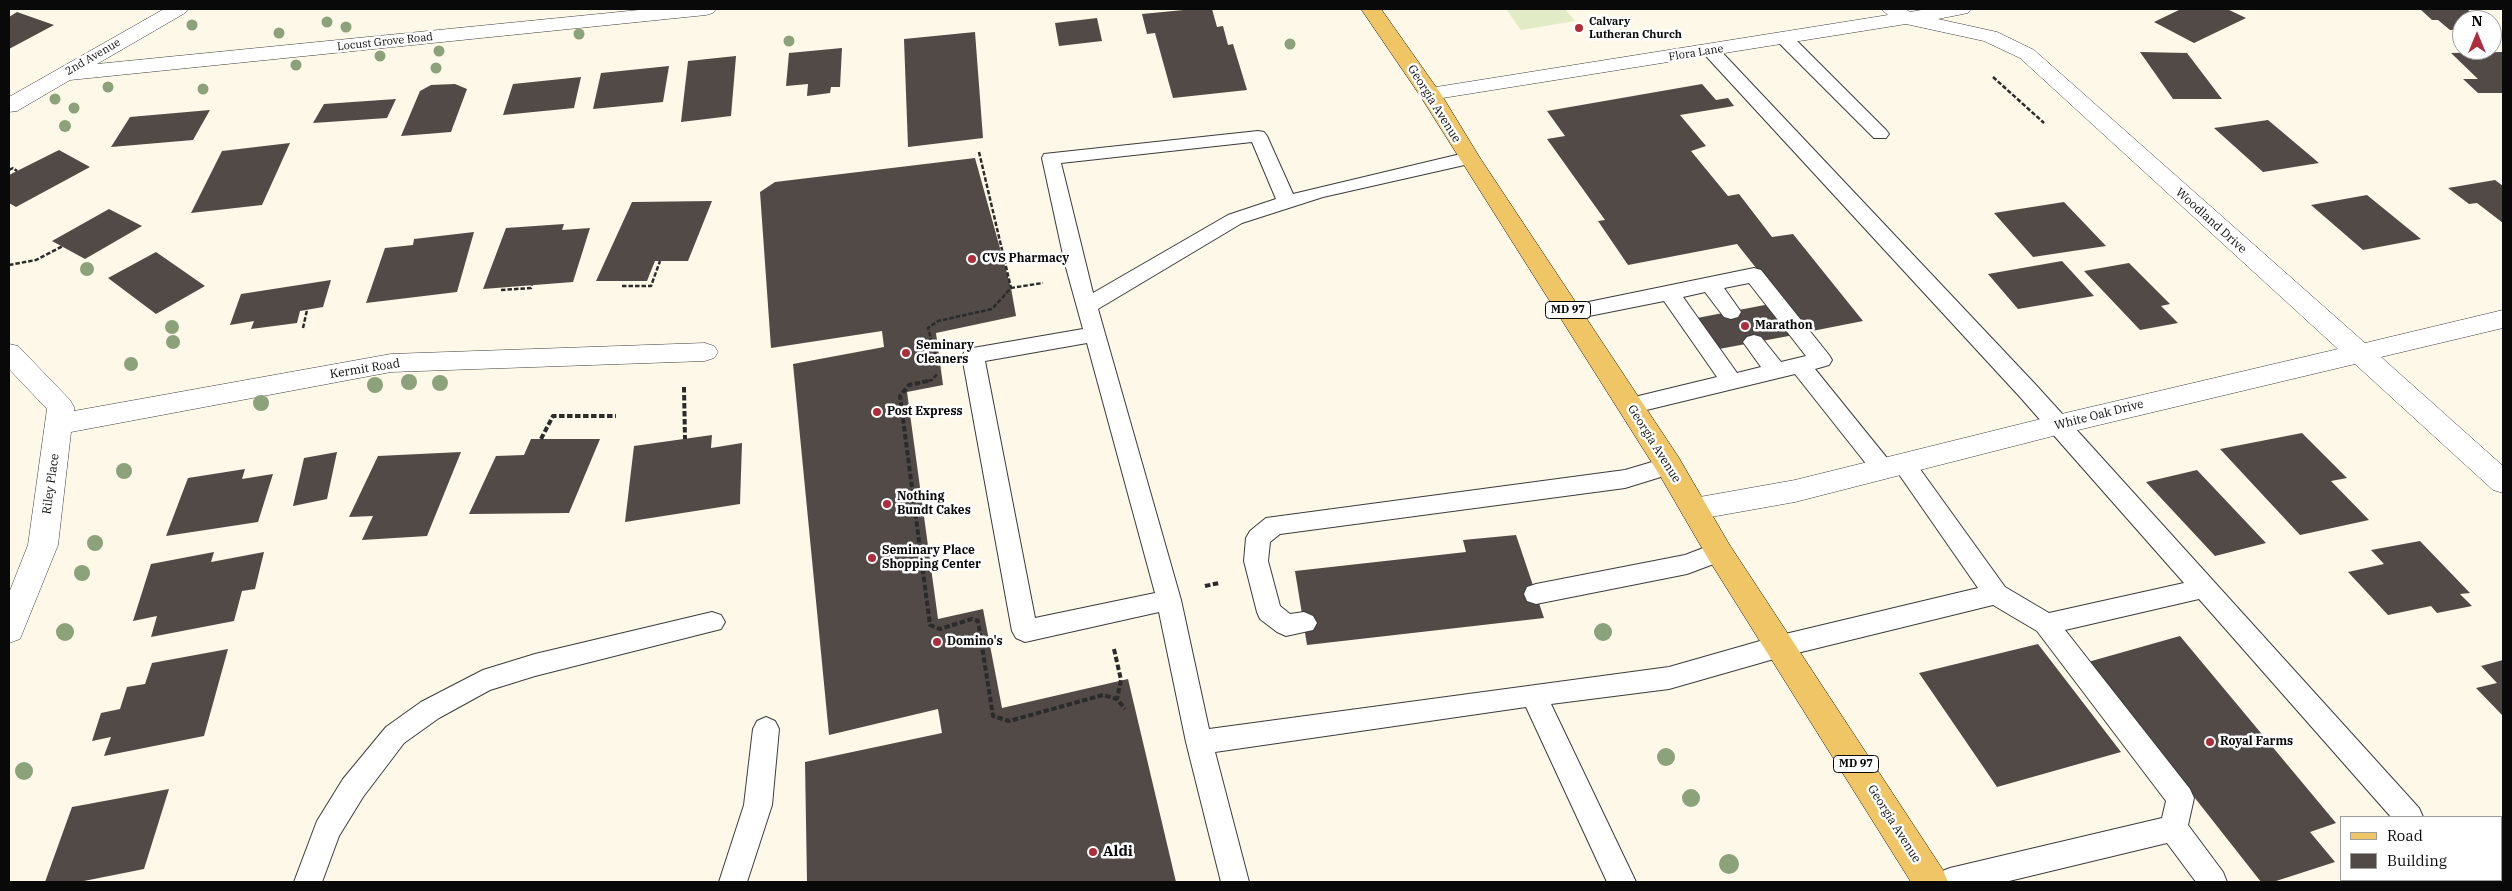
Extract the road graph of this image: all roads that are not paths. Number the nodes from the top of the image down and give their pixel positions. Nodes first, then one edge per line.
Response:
1 (178, 9) edge
2 (706, 9) edge
3 (1371, 9) edge
4 (1961, 9) edge
5 (1900, 14) edge
6 (1785, 39) junction
7 (1711, 51) junction
8 (63, 74) junction
9 (1430, 94) junction
10 (9, 106) edge
11 (1880, 134) dead end
12 (1469, 158) junction
13 (1287, 202) junction
14 (1710, 284) junction
15 (1669, 292) junction
16 (1087, 306) junction
17 (1731, 312) dead end
18 (1570, 313) junction
19 (2503, 319) edge
20 (1096, 334) junction
21 (1754, 342) dead end
22 (705, 352) dead end
23 (9, 353) edge
24 (2357, 353) junction
25 (1800, 365) junction
26 (1776, 371) junction
27 (1731, 381) junction
28 (1630, 406) junction
29 (60, 424) junction
30 (2057, 425) junction
31 (1669, 466) junction
32 (1893, 466) junction
33 (2503, 482) edge
34 (1694, 509) junction
35 (1719, 552) junction
36 (2205, 588) junction
37 (1536, 594) dead end
38 (1996, 594) junction
39 (1169, 600) junction
40 (712, 622) dead end
41 (1304, 623) dead end
42 (2046, 624) junction
43 (9, 630) edge
44 (1781, 646) junction
45 (1533, 695) junction
46 (766, 729) dead end
47 (1199, 742) junction
48 (2408, 816) edge
49 (2173, 828) junction
50 (308, 882) edge
51 (733, 882) edge
52 (1235, 882) edge
53 (1622, 882) edge
54 (1931, 882) edge
55 (1950, 882) edge
56 (2213, 882) edge

1 - 8 street, 2nd Avenue
2 - 8 street, Locust Grove Road
3 - 9 main road, Georgia Avenue / MD 97
4 - 5 street, Flora Lane
5 - 6 street, Flora Lane
5 - 24 street, Woodland Drive
6 - 7 street, Flora Lane
6 - 11 lane
7 - 9 street, Flora Lane
7 - 30 lane
8 - 10 street, 2nd Avenue
9 - 12 main road, Georgia Avenue / MD 97
12 - 13 lane
12 - 18 main road, Georgia Avenue / MD 97
13 - 16 lane
13 - 16 lane
14 - 15 lane
14 - 17 lane
14 - 25 lane
15 - 18 lane
15 - 27 lane
16 - 20 lane
18 - 28 main road, Georgia Avenue / MD 97
19 - 24 street, White Oak Drive
20 - 39 lane
20 - 39 lane
21 - 26 lane
22 - 29 street, Kermit Road
23 - 29 street, Riley Place
24 - 30 street, White Oak Drive
24 - 33 street, Woodland Drive
25 - 26 lane
25 - 32 lane
26 - 27 lane
27 - 28 lane
28 - 31 main road, Georgia Avenue / MD 97
29 - 43 street, Riley Place
30 - 32 street, White Oak Drive
30 - 36 lane
31 - 34 main road, Georgia Avenue / MD 97
31 - 41 lane
32 - 34 street, White Oak Drive
32 - 38 lane
34 - 35 main road, Georgia Avenue / MD 97
35 - 37 lane
35 - 44 main road, Georgia Avenue / MD 97
36 - 42 lane
36 - 48 lane
38 - 42 lane
38 - 44 lane
39 - 47 lane
40 - 50 lane
42 - 49 lane
44 - 45 lane
44 - 54 main road, Georgia Avenue / MD 97
45 - 47 lane
45 - 53 lane
46 - 51 lane
47 - 52 lane
49 - 55 lane
49 - 56 lane

